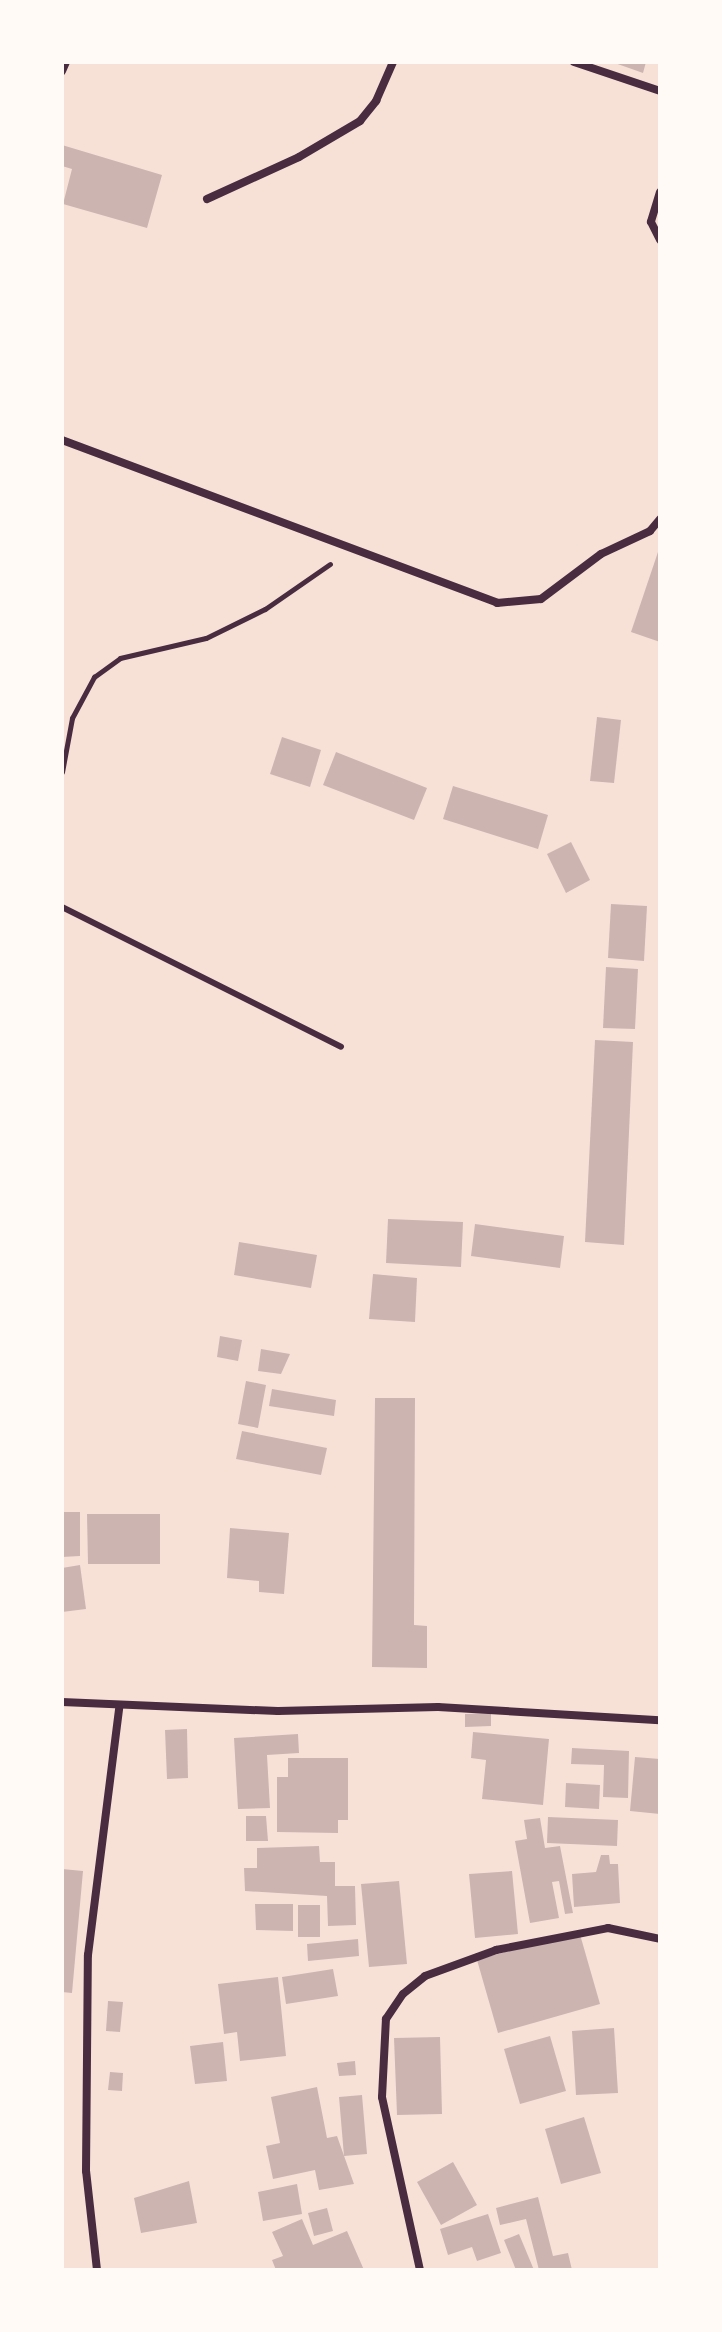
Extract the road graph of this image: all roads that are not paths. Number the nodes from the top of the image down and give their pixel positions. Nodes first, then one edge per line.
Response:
1 (66, 62) edge
2 (393, 62) edge
3 (574, 62) edge
4 (62, 71) edge
5 (660, 91) edge
6 (660, 192) edge
7 (207, 199) dead end
8 (660, 240) edge
9 (62, 440) edge
10 (660, 519) edge
11 (62, 907) edge
12 (341, 1047) dead end
13 (62, 1702) edge
14 (119, 1708) junction
15 (660, 1720) edge
16 (660, 1939) edge
17 (97, 2270) edge
18 (420, 2270) edge

1 - 4 street
2 - 7 street
3 - 5 street
6 - 8 street
9 - 10 street
11 - 12 lane
13 - 14 street
14 - 15 street
14 - 17 street
16 - 18 street

